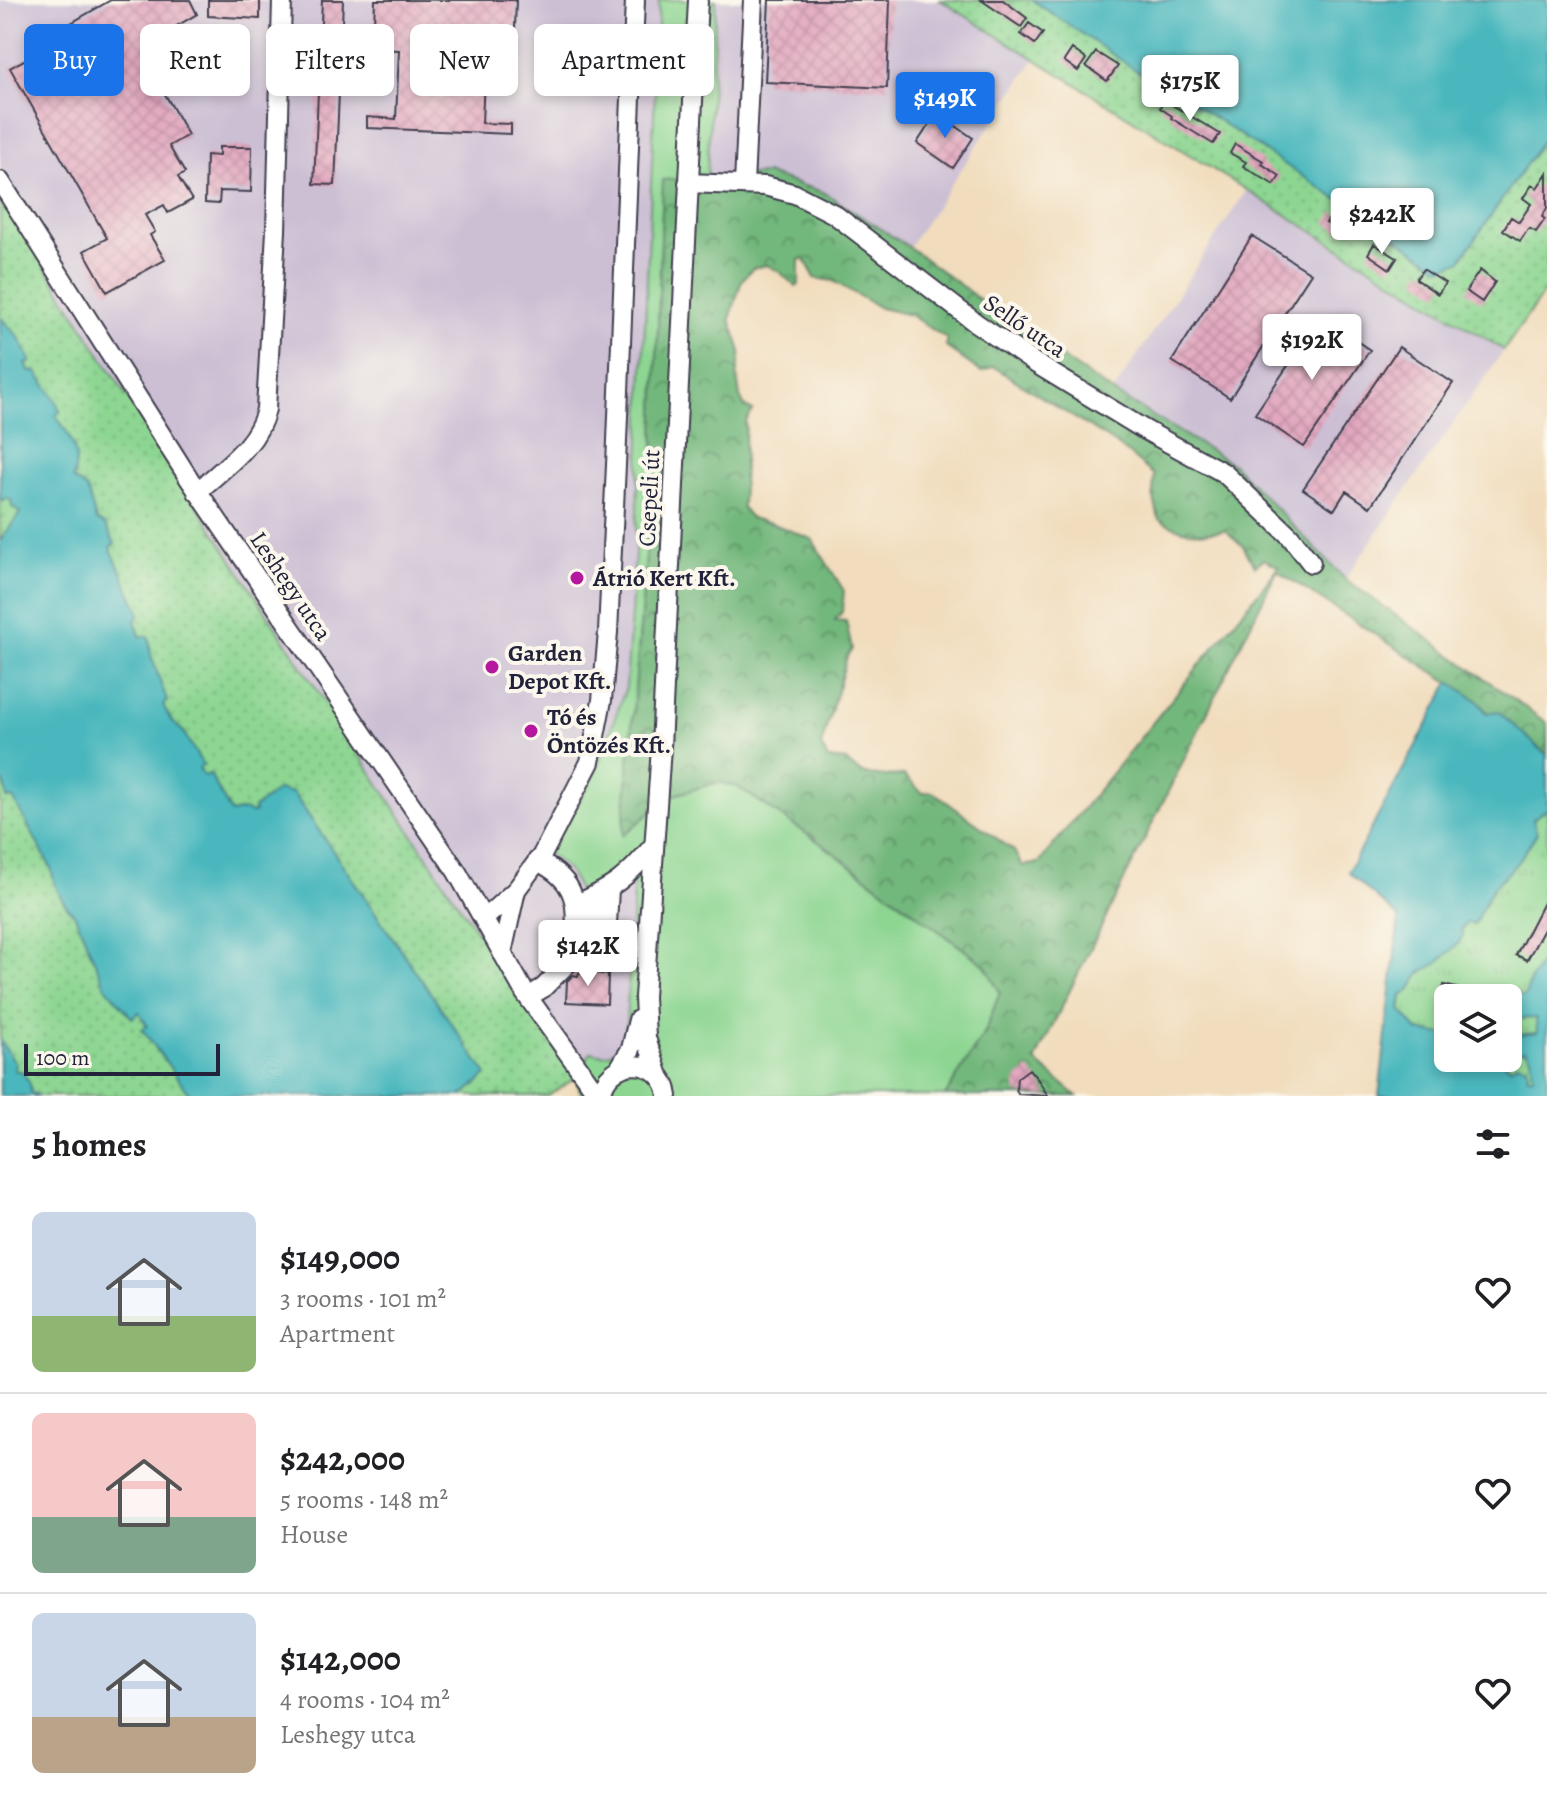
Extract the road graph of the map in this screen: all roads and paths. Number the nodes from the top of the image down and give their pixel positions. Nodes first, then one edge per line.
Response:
1 (282, 0) edge
2 (635, 0) edge
3 (698, 0) edge
4 (753, 0) edge
5 (0, 181) edge
6 (688, 183) junction
7 (744, 184) junction
8 (197, 492) junction
9 (1311, 563) dead end
10 (653, 846) junction
11 (537, 861) junction
12 (516, 890) junction
13 (593, 897) junction
14 (485, 918) junction
15 (502, 953) junction
16 (580, 959) junction
17 (528, 997) junction
18 (644, 997) junction
19 (542, 1018) junction
20 (618, 1068) junction
21 (663, 1084) edge
22 (600, 1096) edge
23 (684, 1096) edge

1 - 8 street
2 - 11 street
3 - 6 street, Csepeli út
4 - 7 street
5 - 8 street, Leshegy utca
6 - 7 street, Sellő utca
6 - 10 street, Csepeli út
7 - 9 street, Sellő utca
8 - 14 street, Leshegy utca
10 - 13 street
10 - 18 street, Csepeli út
11 - 12 street
11 - 13 street
12 - 14 street
12 - 15 street
13 - 16 street
13 - 16 street
14 - 15 street, Leshegy utca
15 - 17 street, Leshegy utca
16 - 17 street
17 - 19 street, Leshegy utca
18 - 20 street, Csepeli út
18 - 21 street, Csepeli út
19 - 20 street, Leshegy utca
19 - 22 street, Leshegy utca
20 - 21 street, Leshegy utca
20 - 22 street, Csepeli út
21 - 23 street

